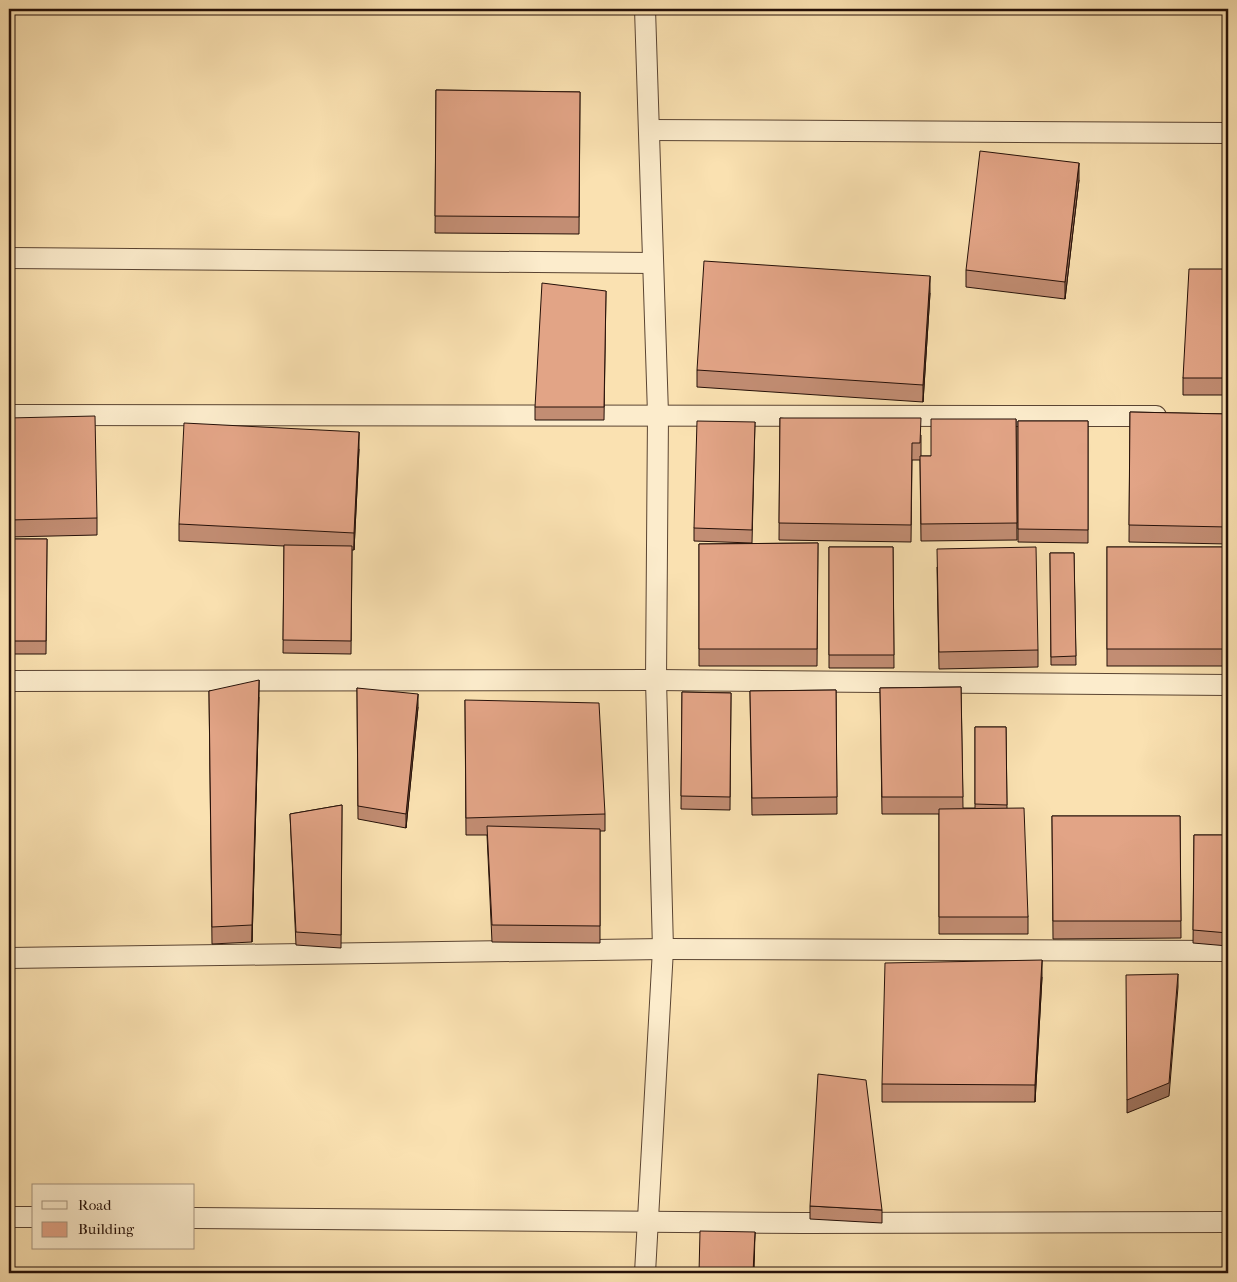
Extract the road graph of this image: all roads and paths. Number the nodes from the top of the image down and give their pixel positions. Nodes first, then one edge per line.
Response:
1 (645, 9) edge
2 (649, 130) junction
3 (1228, 133) edge
4 (9, 258) edge
5 (653, 263) junction
6 (658, 414) junction
7 (9, 415) edge
8 (1178, 416) edge
9 (656, 680) junction
10 (9, 681) edge
11 (1228, 685) edge
12 (663, 949) junction
13 (1228, 951) edge
14 (9, 958) edge
15 (9, 1217) edge
16 (32, 1217) edge
17 (195, 1218) edge
18 (646, 1221) junction
19 (1228, 1222) edge
20 (644, 1273) edge

1 - 2 street
2 - 3 street
2 - 5 street
4 - 5 street
5 - 6 street
6 - 7 street
6 - 8 street
6 - 9 street
9 - 10 street
9 - 11 street
9 - 12 street
12 - 13 street
12 - 14 street
12 - 18 street
15 - 16 street
17 - 18 street
18 - 19 street
18 - 20 street

